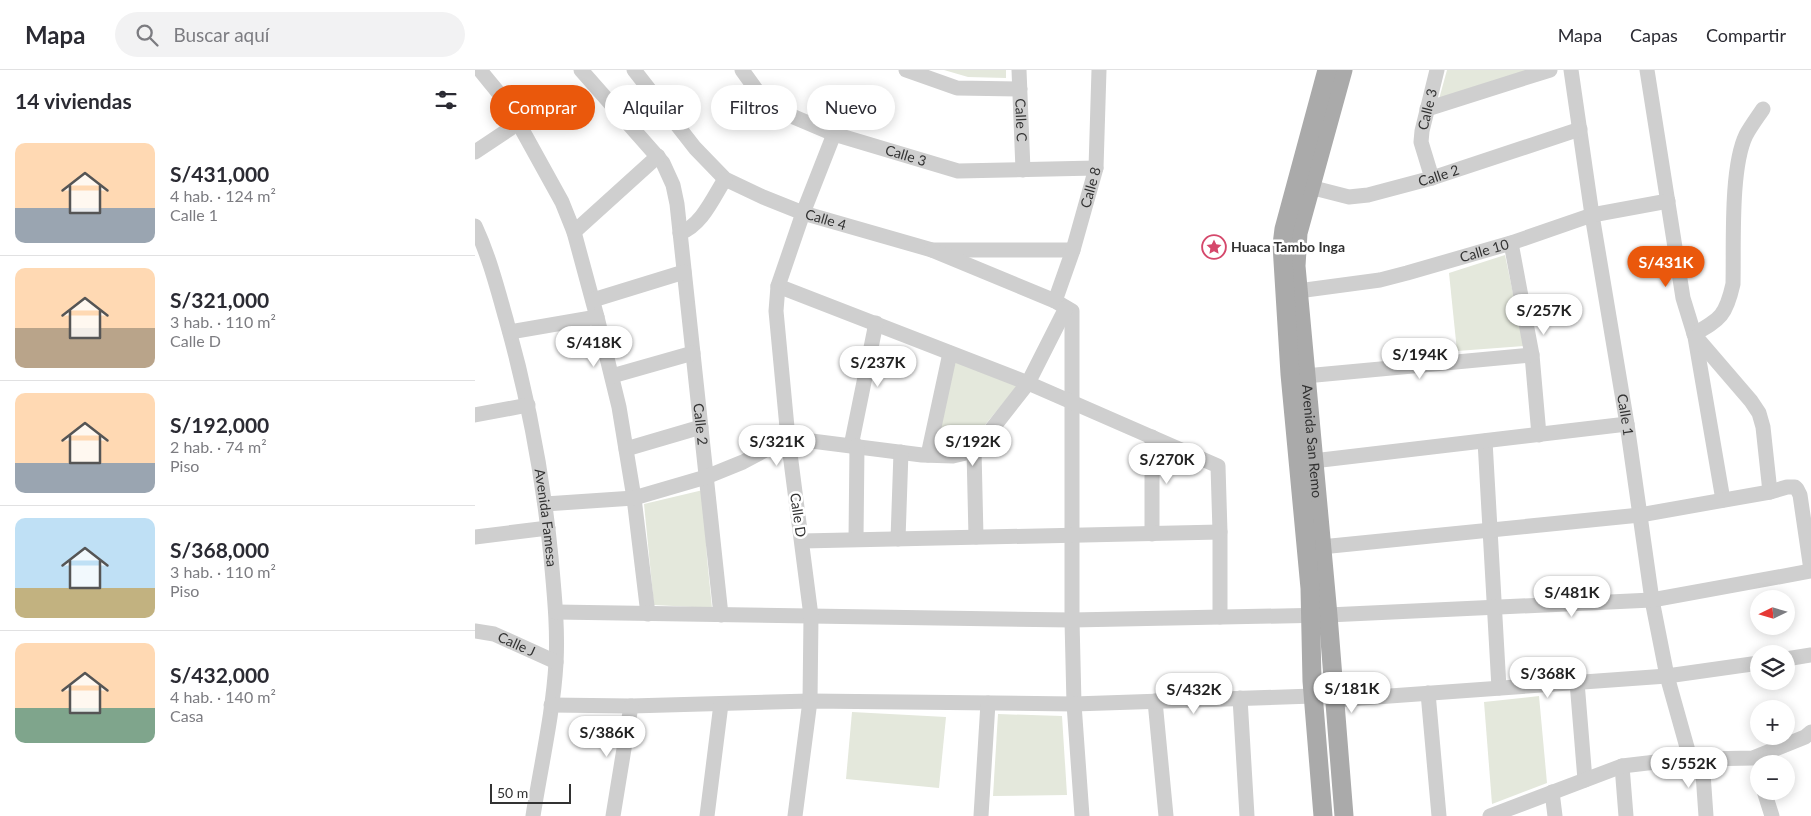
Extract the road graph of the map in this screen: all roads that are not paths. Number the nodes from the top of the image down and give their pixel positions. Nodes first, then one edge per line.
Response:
1 (479, 70) edge
2 (581, 70) edge
3 (634, 70) edge
4 (742, 70) edge
5 (907, 70) edge
6 (1019, 70) edge
7 (1099, 70) edge
8 (1327, 70) edge
9 (1343, 70) edge
10 (1437, 70) edge
11 (1550, 70) edge
12 (1571, 70) edge
13 (1647, 70) edge
14 (491, 85) edge
15 (1020, 89) junction
16 (1427, 109) junction
17 (1763, 109) dead end
18 (1580, 129) junction
19 (508, 130) edge
20 (522, 130) edge
21 (835, 134) junction
22 (475, 152) edge
23 (658, 156) junction
24 (1096, 168) junction
25 (1023, 170) junction
26 (1432, 178) junction
27 (725, 179) junction
28 (1303, 186) junction
29 (1668, 200) junction
30 (803, 212) junction
31 (1592, 215) junction
32 (475, 226) edge
33 (574, 232) junction
34 (680, 233) junction
35 (1511, 243) junction
36 (932, 250) junction
37 (1073, 250) junction
38 (685, 272) junction
39 (778, 286) junction
40 (1298, 291) junction
41 (593, 300) junction
42 (1061, 305) junction
43 (597, 317) junction
44 (876, 323) junction
45 (510, 332) junction
46 (1695, 335) junction
47 (693, 353) junction
48 (950, 353) junction
49 (1532, 354) junction
50 (612, 376) junction
51 (1305, 376) junction
52 (1028, 383) junction
53 (1072, 402) junction
54 (528, 404) junction
55 (475, 415) edge
56 (1627, 424) junction
57 (701, 426) junction
58 (1539, 434) junction
59 (1153, 437) junction
60 (788, 438) junction
61 (1485, 441) junction
62 (854, 446) junction
63 (626, 449) junction
64 (974, 450) junction
65 (901, 452) junction
66 (928, 455) junction
67 (1313, 460) junction
68 (706, 477) junction
69 (1770, 492) junction
70 (634, 498) junction
71 (1723, 500) junction
72 (545, 504) junction
73 (1640, 515) junction
74 (548, 528) junction
75 (1490, 530) junction
76 (1220, 532) junction
77 (1152, 534) junction
78 (1073, 535) junction
79 (475, 537) edge
80 (976, 537) junction
81 (898, 539) junction
82 (856, 540) junction
83 (802, 541) junction
84 (1321, 547) junction
85 (1811, 570) edge
86 (1652, 600) junction
87 (1495, 607) junction
88 (557, 612) junction
89 (648, 614) junction
90 (721, 615) junction
91 (1319, 615) junction
92 (811, 616) junction
93 (1220, 617) junction
94 (1072, 620) junction
95 (475, 631) edge
96 (1811, 655) edge
97 (1795, 658) edge
98 (556, 662) junction
99 (1750, 664) edge
100 (1667, 676) junction
101 (1577, 682) junction
102 (1499, 688) junction
103 (1428, 693) junction
104 (1313, 696) junction
105 (1240, 698) junction
106 (1334, 700) junction
107 (810, 701) junction
108 (1155, 701) junction
109 (988, 703) junction
110 (721, 704) junction
111 (1074, 704) junction
112 (551, 705) junction
113 (631, 706) junction
114 (1809, 735) edge
115 (1768, 755) edge
116 (1750, 758) edge
117 (1696, 759) junction
118 (1623, 766) junction
119 (1585, 780) junction
120 (1552, 792) junction
121 (1767, 800) edge
122 (533, 816) edge
123 (613, 816) edge
124 (707, 816) edge
125 (795, 816) edge
126 (981, 816) edge
127 (1083, 816) edge
128 (1166, 816) edge
129 (1247, 816) edge
130 (1323, 816) edge
131 (1344, 816) edge
132 (1439, 816) edge
133 (1490, 816) edge
134 (1555, 816) edge
135 (1627, 816) edge
136 (1706, 816) edge
137 (1772, 816) edge

1 - 14 street
2 - 23 street, Calle 2
3 - 27 street, Calle 4
4 - 21 street, Calle 3
5 - 15 street
6 - 15 street, Calle C
7 - 24 street, Calle 8
8 - 28 main road, Avenida San Remo
9 - 28 main road, Avenida San Remo
10 - 16 street, Calle 3
11 - 16 street
12 - 18 street, Calle 1
13 - 29 street
15 - 25 street, Calle C
16 - 26 street, Calle 3
17 - 46 street
18 - 26 street, Calle 2
18 - 31 street, Calle 1
19 - 22 street
20 - 33 street
21 - 25 street, Calle 3
21 - 30 street, Calle D
23 - 33 street
23 - 34 street, Calle 2
24 - 25 street, Calle 3
24 - 37 street, Calle 8
26 - 28 street, Calle 2
27 - 30 street, Calle 4
27 - 34 street
28 - 40 main road, Avenida San Remo
28 - 91 main road, Avenida San Remo
29 - 31 street, Calle 10
29 - 46 street
30 - 36 street, Calle 4
30 - 39 street, Calle D
31 - 35 street, Calle 10
31 - 56 street, Calle 1
32 - 45 street, Avenida Famesa
33 - 41 street
34 - 38 street, Calle 2
35 - 40 street, Calle 10
35 - 49 street
36 - 37 street, Calle 4
36 - 42 street
37 - 42 street, Calle 8
38 - 41 street
38 - 47 street, Calle 2
39 - 44 street
39 - 60 street, Calle D
40 - 51 main road, Avenida San Remo
41 - 43 street
42 - 52 street, Calle 8
42 - 53 street
43 - 45 street
43 - 50 street
44 - 48 street
44 - 62 street
45 - 54 street, Avenida Famesa
46 - 69 street
46 - 71 street
47 - 50 street
47 - 57 street, Calle 2
48 - 52 street
48 - 66 street
49 - 51 street
49 - 58 street
50 - 63 street
51 - 67 main road, Avenida San Remo
52 - 53 street
52 - 64 street, Calle 8
53 - 59 street
53 - 78 street
54 - 55 street
54 - 72 street, Avenida Famesa
56 - 58 street
56 - 73 street, Calle 1
57 - 63 street
57 - 68 street, Calle 2
58 - 61 street
59 - 76 street
59 - 77 street
60 - 62 street
60 - 68 street
60 - 83 street, Calle D
61 - 67 street
61 - 75 street
62 - 65 street
62 - 82 street
63 - 70 street
64 - 66 street
64 - 80 street
65 - 66 street
65 - 81 street
67 - 84 main road, Avenida San Remo
68 - 70 street
68 - 90 street, Calle 2
69 - 71 street
69 - 85 street
70 - 72 street
70 - 89 street
71 - 73 street
72 - 74 street, Avenida Famesa
73 - 75 street
73 - 86 street, Calle 1
74 - 79 street
74 - 88 street, Avenida Famesa
75 - 84 street
75 - 87 street
76 - 77 street
76 - 93 street
77 - 78 street
78 - 80 street
78 - 94 street
80 - 81 street
81 - 82 street
82 - 83 street
83 - 92 street, Calle D
84 - 91 main road, Avenida San Remo
85 - 86 street
86 - 87 street
86 - 100 street, Calle 1
87 - 91 street
87 - 102 street
88 - 89 street
88 - 98 street, Avenida Famesa
89 - 90 street
90 - 92 street
91 - 93 street
91 - 104 main road, Avenida San Remo
91 - 106 main road, Avenida San Remo
92 - 94 street
92 - 107 street, Calle D
93 - 94 street
94 - 111 street
95 - 98 street, Calle J
96 - 97 street
98 - 112 street, Avenida Famesa
99 - 100 street
100 - 101 street
100 - 117 street, Calle 1
101 - 102 street
101 - 119 street
102 - 103 street
103 - 106 street
103 - 132 street
104 - 105 street
104 - 130 main road, Avenida San Remo
105 - 108 street
105 - 129 street
106 - 131 main road, Avenida San Remo
107 - 109 street
107 - 110 street
107 - 125 street, Calle D
108 - 111 street
108 - 128 street
109 - 111 street
109 - 126 street
110 - 113 street
110 - 124 street
111 - 127 street
112 - 113 street
112 - 122 street, Avenida Famesa
113 - 123 street
114 - 115 street
116 - 117 street
117 - 118 street
117 - 136 street, Calle 1
118 - 119 street
118 - 135 street
119 - 120 street
120 - 133 street
120 - 134 street
121 - 137 street

